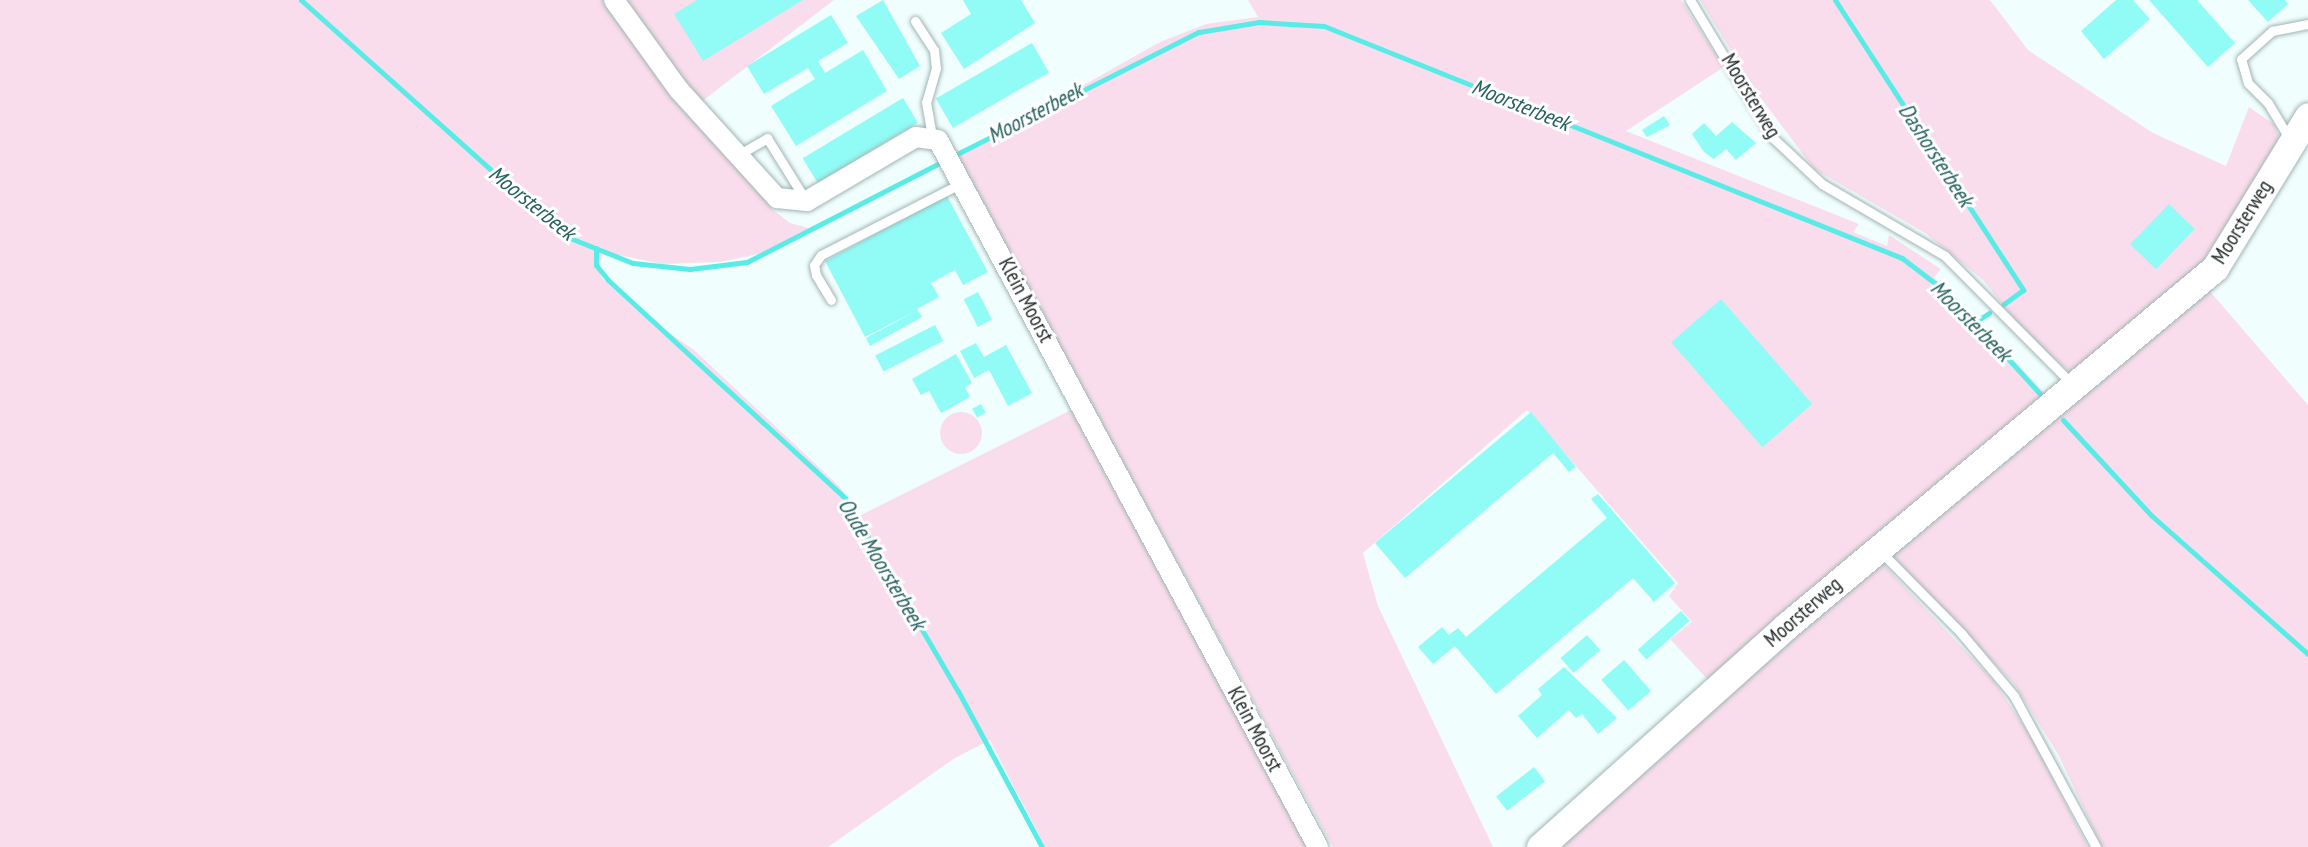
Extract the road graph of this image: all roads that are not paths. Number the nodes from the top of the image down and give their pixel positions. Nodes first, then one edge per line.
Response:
1 (614, 0) edge
2 (1690, 0) edge
3 (915, 21) dead end
4 (2308, 24) edge
5 (2308, 116) edge
6 (932, 137) junction
7 (2292, 143) junction
8 (736, 156) junction
9 (962, 183) junction
10 (807, 201) junction
11 (831, 300) dead end
12 (2072, 384) junction
13 (1877, 549) junction
14 (1318, 847) edge
15 (1540, 847) edge
16 (2096, 847) edge

1 - 8 street
2 - 12 lane, Moorsterweg
3 - 6 lane
4 - 7 lane
5 - 7 street, Moorsterweg
6 - 9 street, Klein Moorst
6 - 10 street
7 - 12 street, Moorsterweg
8 - 10 street
8 - 10 lane
9 - 11 lane
9 - 14 street, Klein Moorst
12 - 13 street, Moorsterweg
13 - 15 street, Moorsterweg
13 - 16 lane

